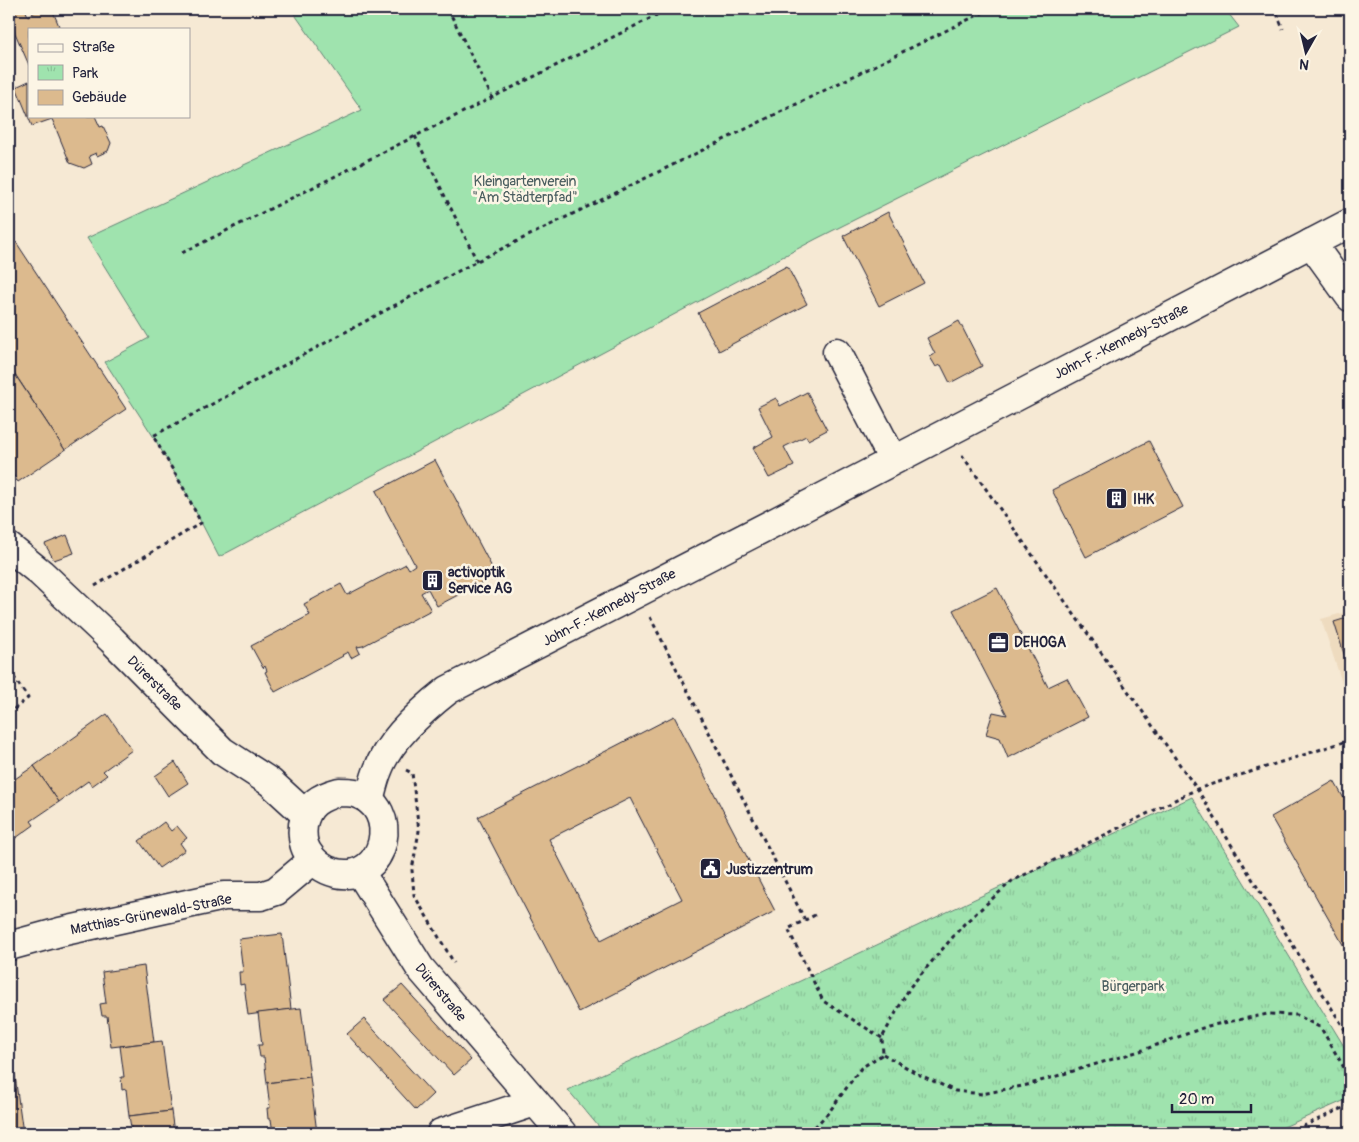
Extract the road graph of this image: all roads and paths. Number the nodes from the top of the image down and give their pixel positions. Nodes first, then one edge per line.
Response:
1 (448, 9) edge
2 (669, 9) edge
3 (990, 9) edge
4 (1281, 9) edge
5 (1283, 29) dead end
6 (492, 97) junction
7 (415, 136) junction
8 (1350, 223) edge
9 (1311, 243) junction
10 (182, 253) dead end
11 (477, 261) junction
12 (1350, 297) edge
13 (836, 352) dead end
14 (946, 432) junction
15 (893, 460) junction
16 (9, 547) edge
17 (638, 592) junction
18 (70, 600) junction
19 (9, 670) edge
20 (9, 713) edge
21 (1350, 740) edge
22 (384, 757) junction
23 (1197, 790) junction
24 (369, 800) junction
25 (305, 814) junction
26 (313, 860) junction
27 (360, 872) junction
28 (815, 915) dead end
29 (805, 920) junction
30 (9, 946) edge
31 (456, 966) dead end
32 (882, 1038) junction
33 (1350, 1038) edge
34 (883, 1054) junction
35 (1350, 1078) edge
36 (535, 1102) junction
37 (1350, 1105) edge
38 (441, 1133) edge
39 (562, 1133) edge
40 (809, 1133) edge
41 (1288, 1133) edge

1 - 6 path
2 - 6 path
3 - 11 path
4 - 5 path
6 - 7 path
7 - 10 path
7 - 11 path
8 - 9 street, John-F.-Kennedy-Straße
9 - 12 street
9 - 14 street, John-F.-Kennedy-Straße
11 - 18 path
13 - 15 street
14 - 15 street, John-F.-Kennedy-Straße
14 - 23 path
15 - 17 street, John-F.-Kennedy-Straße
16 - 18 street, Dürerstraße
17 - 22 street, John-F.-Kennedy-Straße
17 - 29 path
18 - 25 street, Dürerstraße
19 - 20 path
21 - 23 path
22 - 24 street, John-F.-Kennedy-Straße
22 - 31 path
23 - 32 path
23 - 33 path
24 - 25 street
24 - 27 street
25 - 26 street
26 - 27 street
26 - 30 street, Matthias-Grünewald-Straße
27 - 36 street, Dürerstraße
28 - 29 path
29 - 32 path
32 - 34 path
34 - 35 path
34 - 40 path
36 - 38 street
36 - 39 street, Dürerstraße
37 - 41 path

